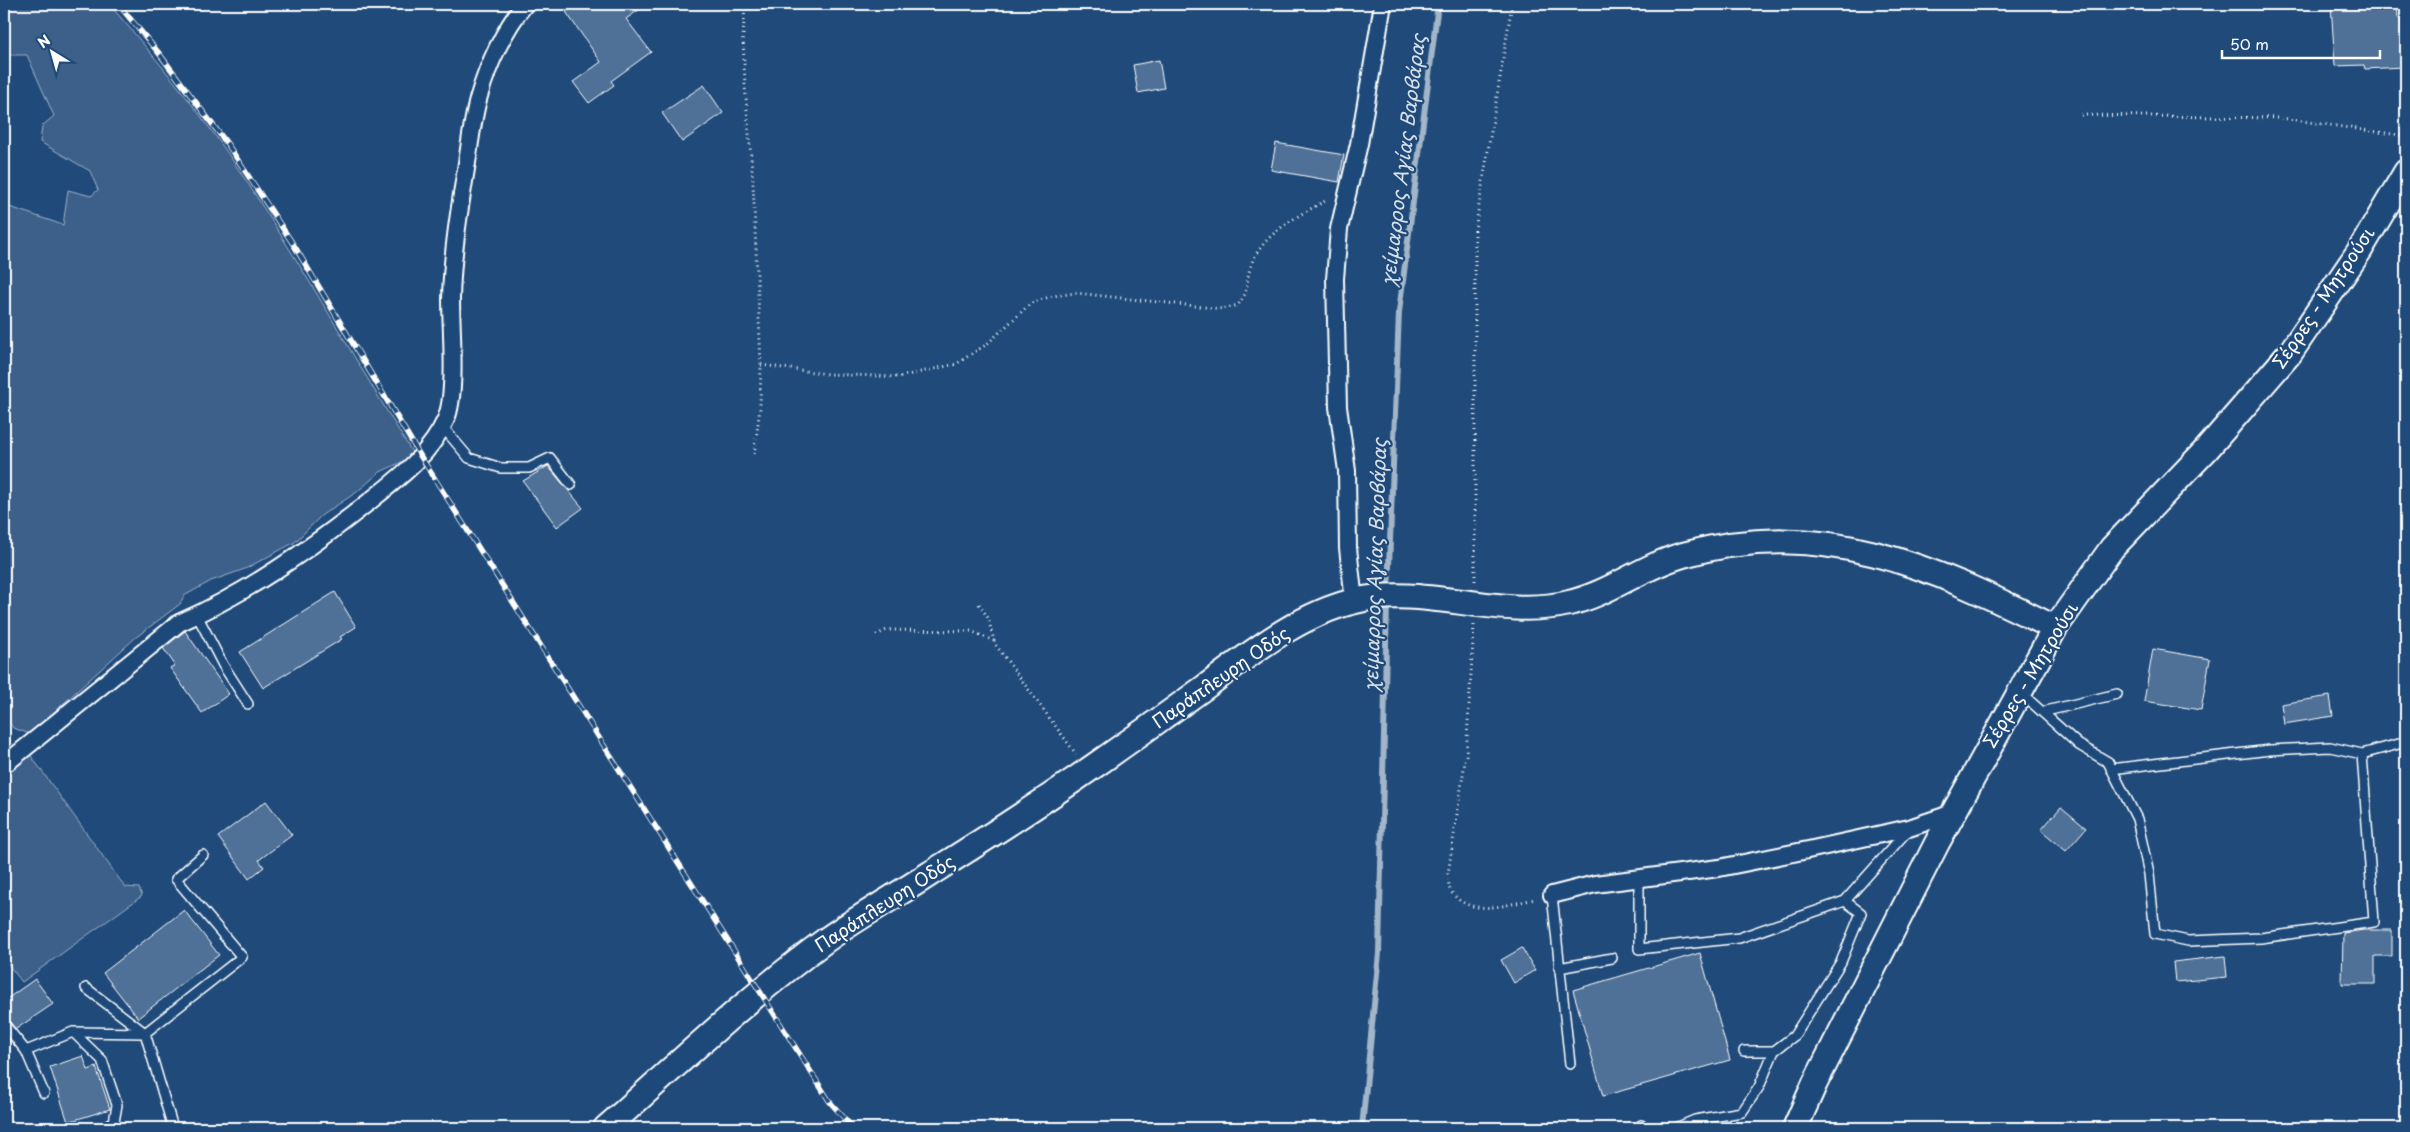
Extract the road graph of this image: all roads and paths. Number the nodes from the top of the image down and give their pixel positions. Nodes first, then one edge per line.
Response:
1 (526, 4) edge
2 (745, 4) edge
3 (1383, 4) edge
4 (1512, 4) edge
5 (2081, 116) dead end
6 (2406, 136) edge
7 (2406, 172) edge
8 (1347, 188) junction
9 (762, 365) junction
10 (442, 426) junction
11 (754, 455) dead end
12 (571, 485) dead end
13 (1364, 600) junction
14 (980, 604) dead end
15 (1475, 604) junction
16 (197, 615) junction
17 (2055, 628) junction
18 (876, 635) dead end
19 (994, 641) junction
20 (2019, 691) junction
21 (2117, 694) dead end
22 (248, 704) dead end
23 (2042, 712) junction
24 (2406, 742) edge
25 (2362, 754) junction
26 (4, 765) edge
27 (2111, 769) junction
28 (1088, 771) junction
29 (1953, 813) junction
30 (1909, 828) junction
31 (203, 855) dead end
32 (1639, 878) junction
33 (1552, 895) junction
34 (1845, 901) junction
35 (1612, 958) dead end
36 (1559, 968) junction
37 (86, 988) dead end
38 (4, 1024) edge
39 (74, 1032) junction
40 (145, 1033) junction
41 (26, 1051) junction
42 (1744, 1051) dead end
43 (1774, 1051) junction
44 (1570, 1064) dead end
45 (44, 1093) dead end
46 (100, 1128) edge
47 (173, 1128) edge
48 (606, 1128) edge
49 (1676, 1128) edge
50 (1795, 1128) edge

1 - 10 street
2 - 9 path
3 - 8 street
4 - 15 path
5 - 6 path
7 - 17 street, Σέρρες - Μητρούσι
8 - 9 path
8 - 13 street
9 - 11 path
10 - 12 lane
10 - 16 street
13 - 15 street, Παράπλευρη Οδός
13 - 28 street, Παράπλευρη Οδός
14 - 19 path
15 - 17 street, Παράπλευρη Οδός
15 - 33 path
16 - 22 lane
16 - 26 street
17 - 20 street, Σέρρες - Μητρούσι
18 - 19 path
19 - 28 path
20 - 23 lane
20 - 29 street, Σέρρες - Μητρούσι
21 - 23 lane
23 - 27 lane
24 - 25 lane
25 - 27 lane
25 - 27 lane
28 - 48 street, Παράπλευρη Οδός
29 - 30 street
29 - 50 street, Σέρρες - Μητρούσι
30 - 32 street
30 - 34 lane
31 - 40 lane
32 - 33 street
32 - 34 lane
33 - 36 lane
34 - 43 lane
35 - 36 lane
36 - 44 lane
37 - 40 lane
38 - 41 lane
39 - 40 lane
39 - 41 lane
39 - 46 lane
40 - 47 lane
41 - 45 lane
42 - 43 lane
43 - 49 lane

